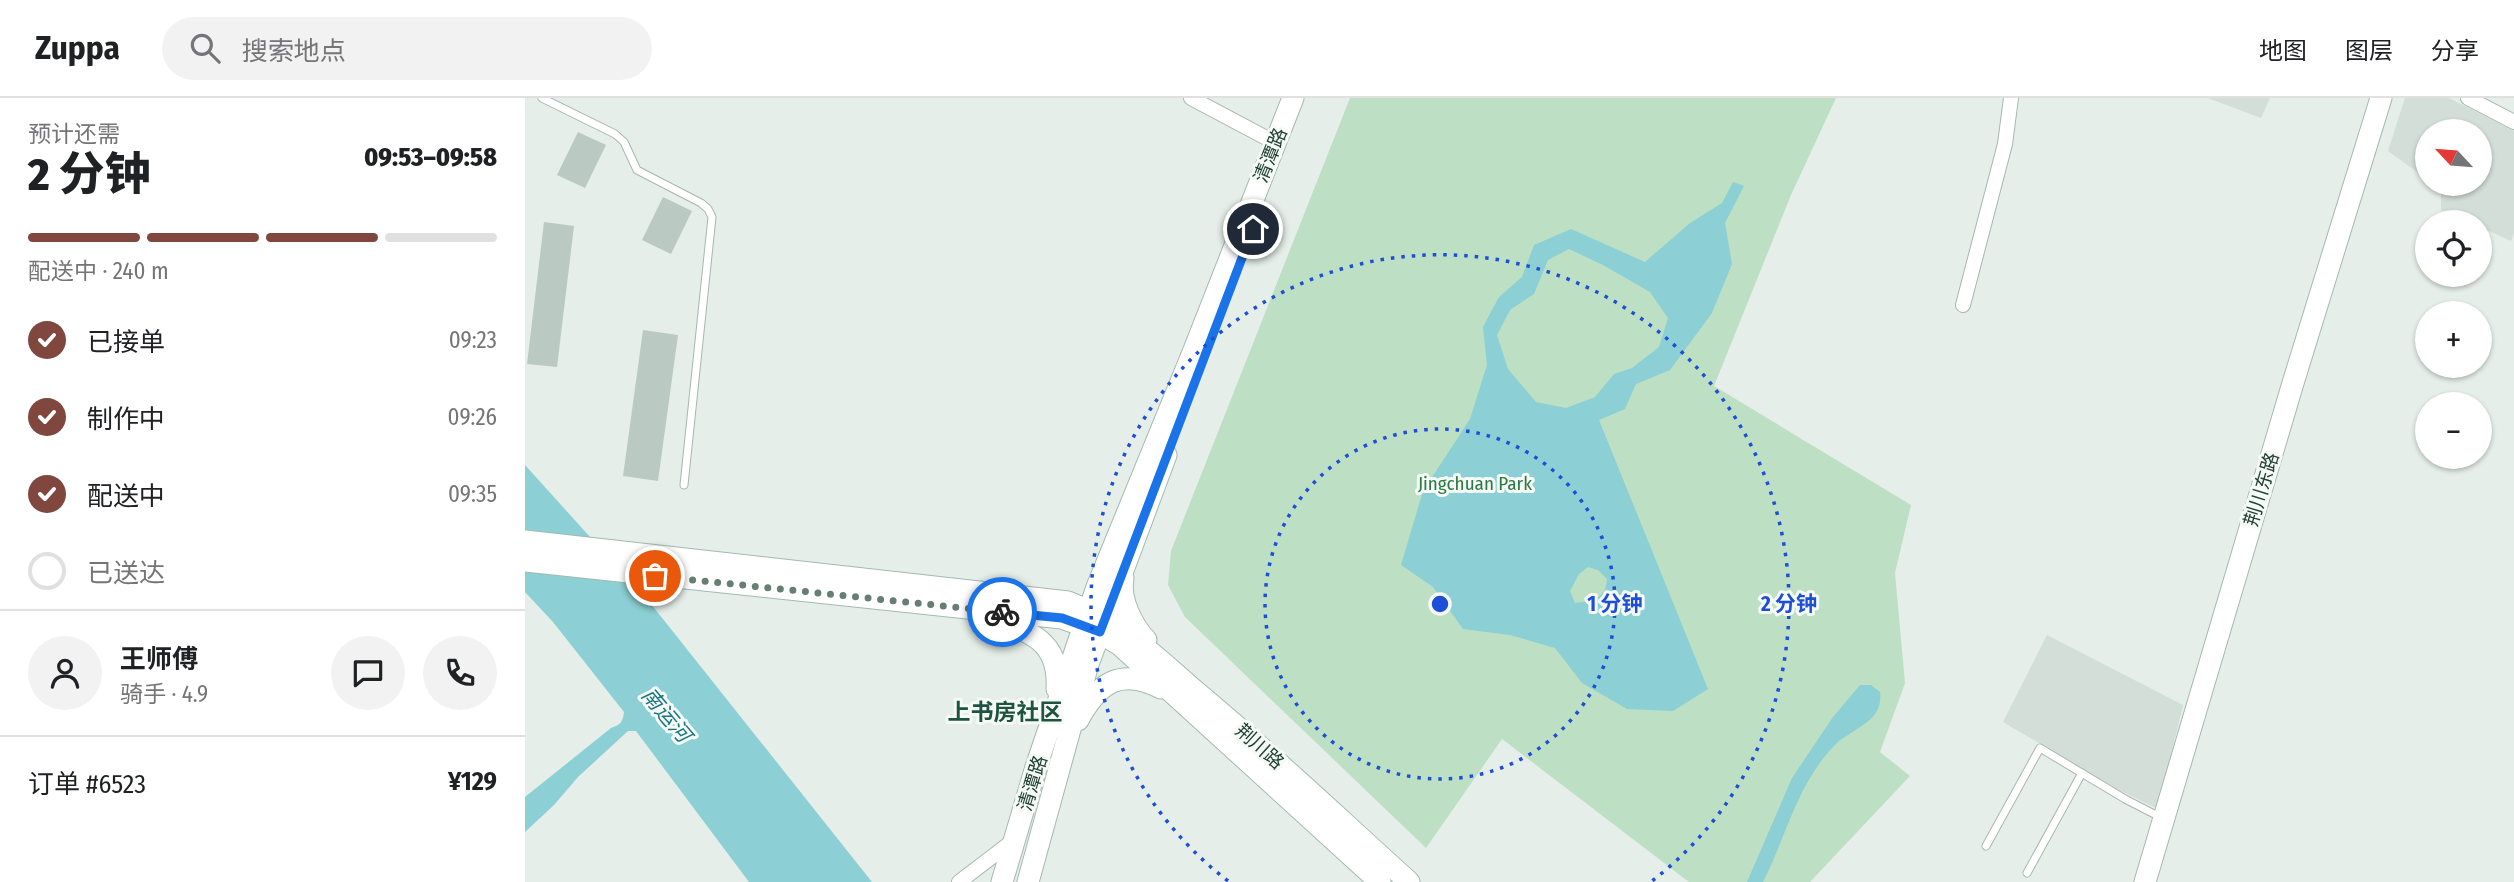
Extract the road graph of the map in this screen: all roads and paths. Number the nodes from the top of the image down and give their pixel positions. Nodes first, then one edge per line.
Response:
1 (543, 98) edge
2 (1191, 98) edge
3 (1293, 98) edge
4 (1307, 98) edge
5 (2011, 98) edge
6 (2381, 98) edge
7 (2468, 98) edge
8 (2514, 122) edge
9 (1274, 142) junction
10 (1963, 305) dead end
11 (684, 485) dead end
12 (525, 541) edge
13 (1126, 559) junction
14 (525, 561) edge
15 (956, 607) junction
16 (1094, 621) junction
17 (1179, 687) junction
18 (1056, 704) junction
19 (1068, 737) junction
20 (2081, 773) junction
21 (2164, 818) junction
22 (1015, 839) junction
23 (1986, 846) dead end
24 (2027, 873) dead end
25 (959, 882) edge
26 (1002, 882) edge
27 (1028, 882) edge
28 (1380, 882) edge
29 (1409, 882) edge
30 (2145, 882) edge

1 - 11 lane
2 - 9 street
3 - 9 main road, 清潭路
4 - 13 main road, 清潭路
5 - 10 street
6 - 21 main road, 荆川东路
7 - 8 street
9 - 16 main road, 清潭路
12 - 16 main road
13 - 16 main road, 清潭路
13 - 17 main road
14 - 15 main road
15 - 16 main road
15 - 18 main road
16 - 17 main road, 荆川路
16 - 18 main road, 清潭路
16 - 19 main road, 清潭路
17 - 19 main road
17 - 28 main road, 荆川路
17 - 29 main road, 荆川路
18 - 22 main road, 清潭路
19 - 27 main road, 清潭路
20 - 21 lane
20 - 23 lane
20 - 24 lane
21 - 30 main road, 荆川东路
22 - 25 street
22 - 26 main road, 清潭路

